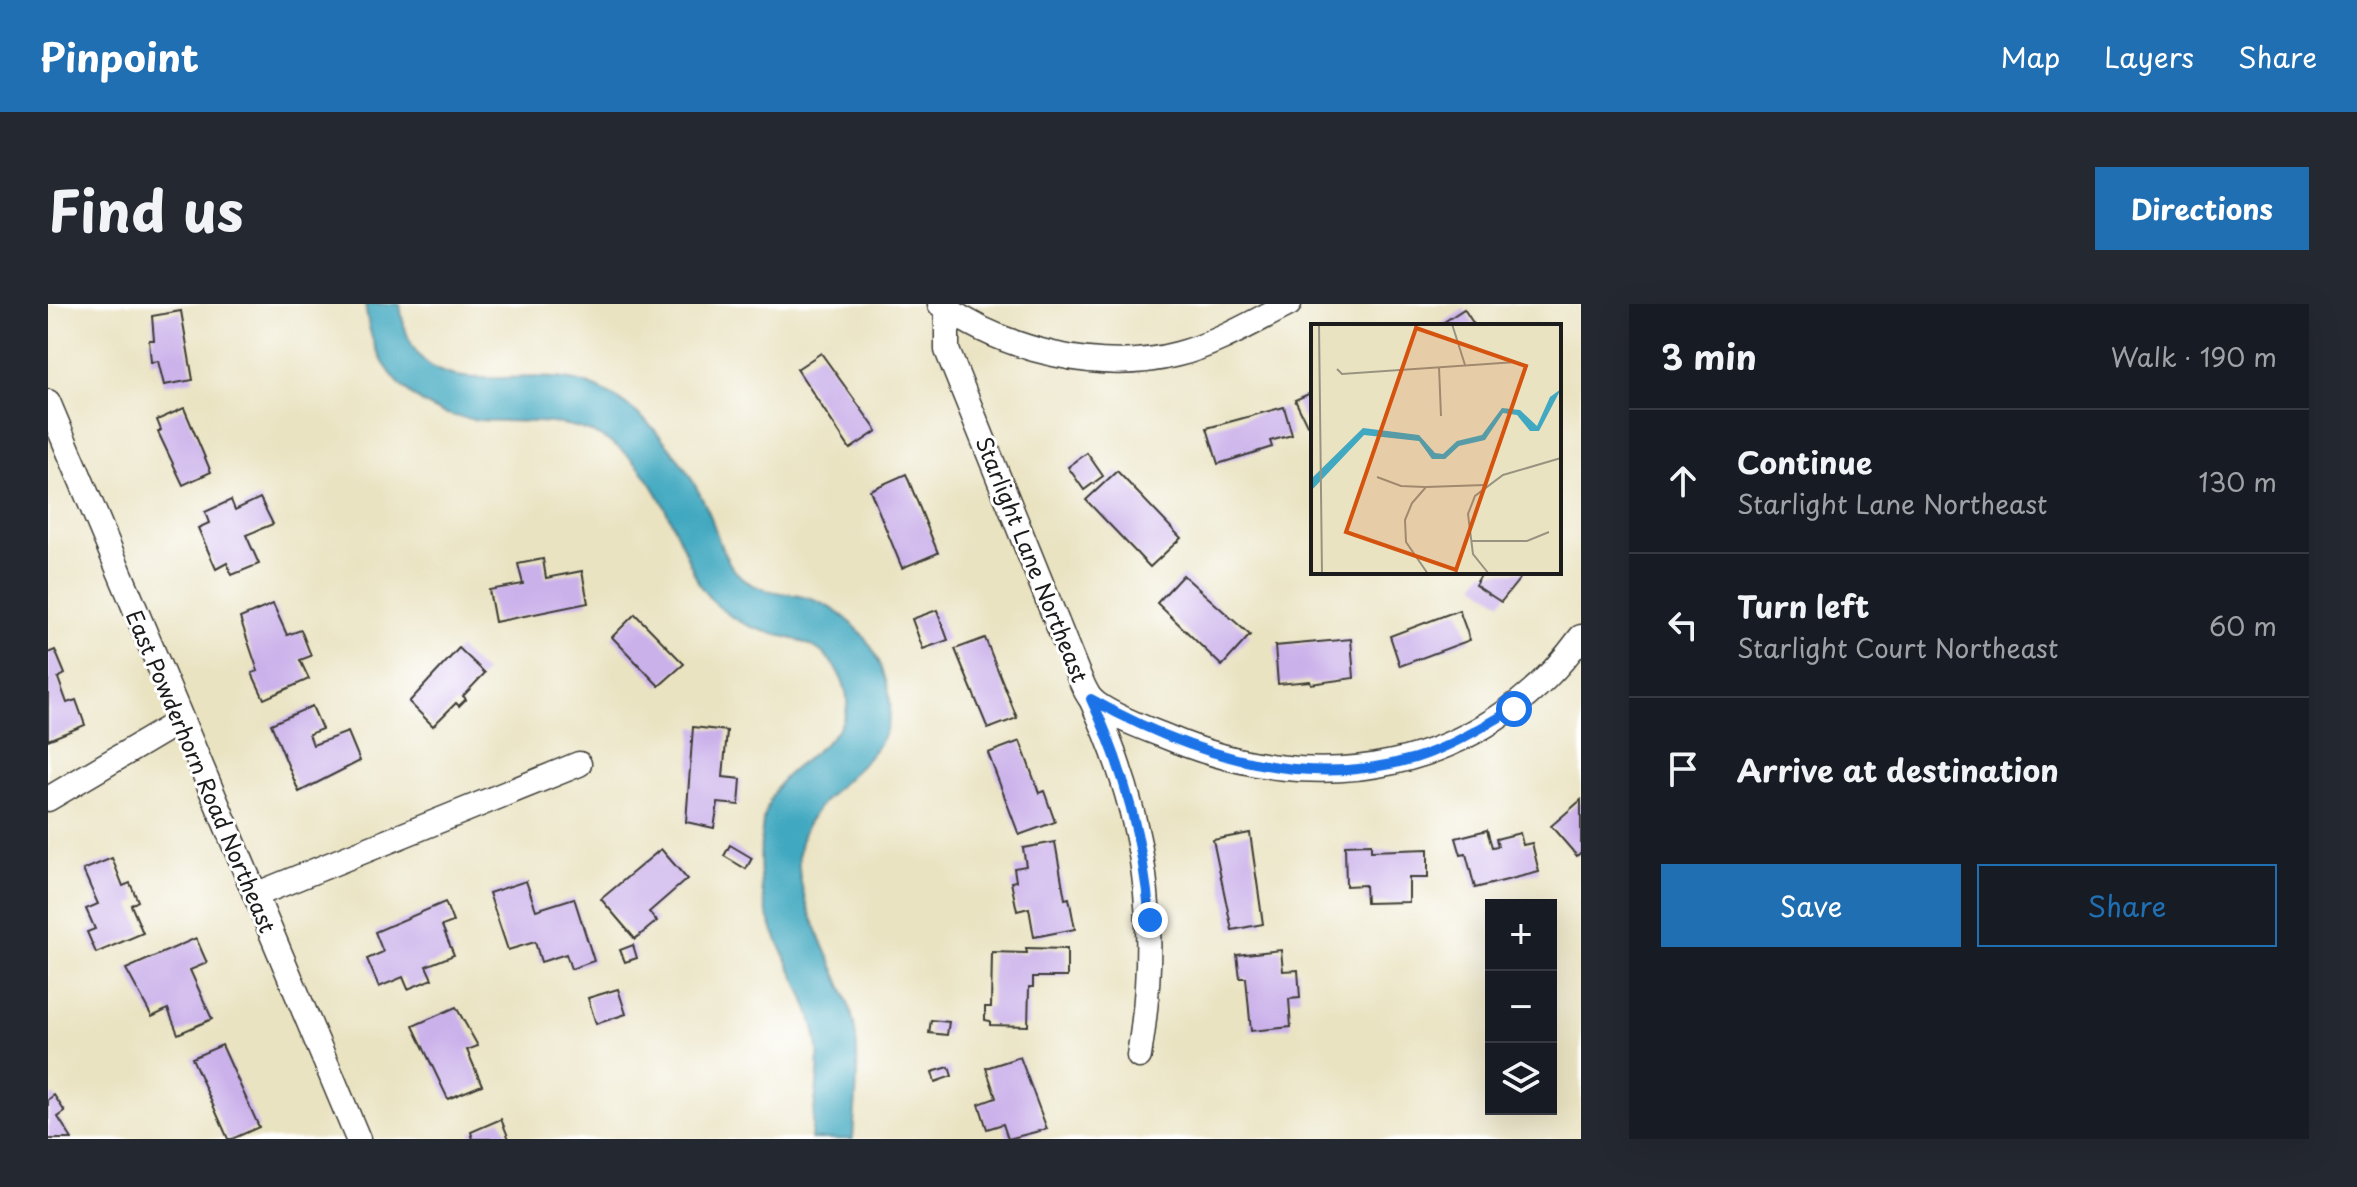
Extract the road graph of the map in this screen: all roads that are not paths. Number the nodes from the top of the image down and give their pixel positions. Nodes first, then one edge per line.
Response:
1 (1289, 304) edge
2 (943, 306) edge
3 (48, 402) edge
4 (1581, 637) edge
5 (1091, 699) junction
6 (180, 721) junction
7 (579, 764) dead end
8 (48, 799) edge
9 (255, 895) junction
10 (1139, 1056) dead end
11 (358, 1139) edge

1 - 2 street
2 - 5 street, Starlight Lane Northeast
3 - 6 street, East Powderhorn Road Northeast
4 - 5 street, Starlight Lane Northeast
5 - 10 street
6 - 8 street
6 - 9 street, East Powderhorn Road Northeast
7 - 9 street
9 - 11 street, East Powderhorn Road Northeast

